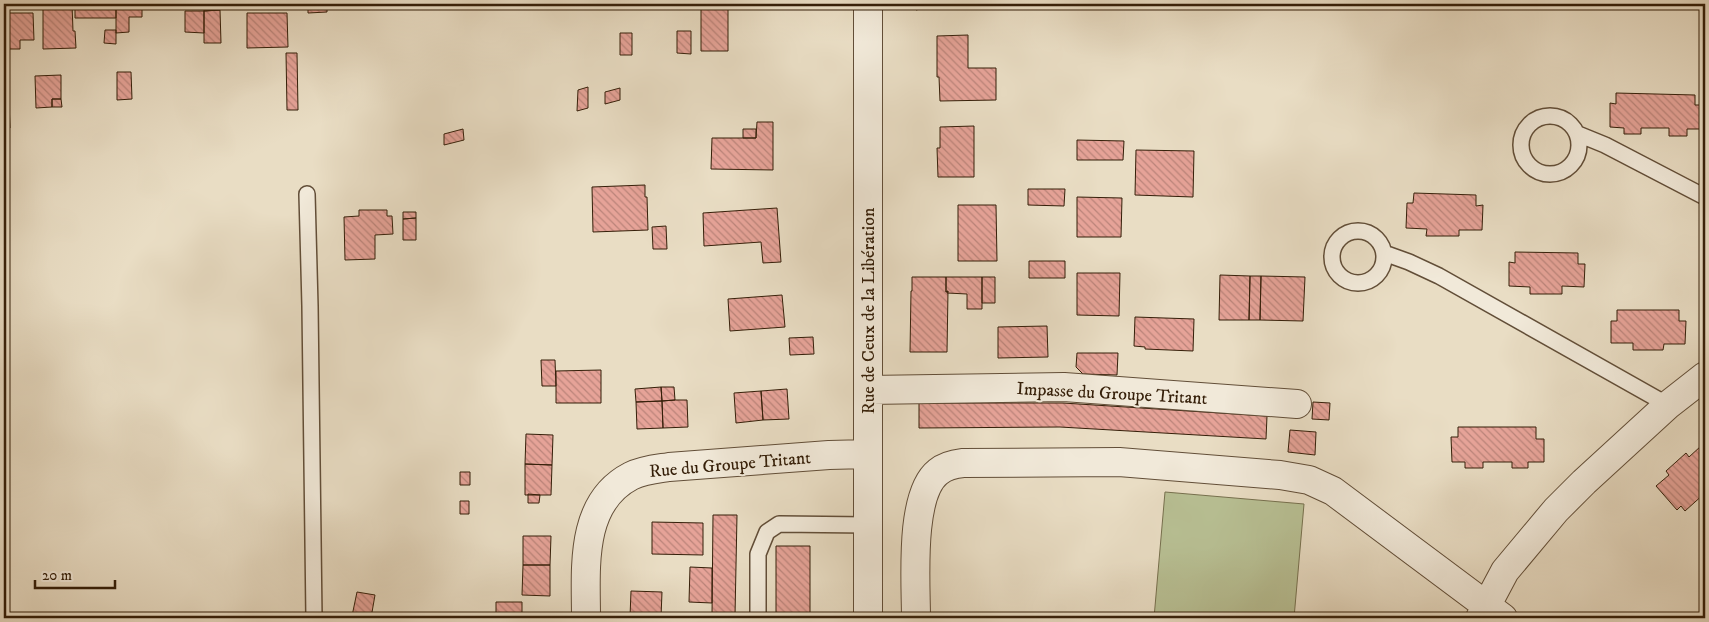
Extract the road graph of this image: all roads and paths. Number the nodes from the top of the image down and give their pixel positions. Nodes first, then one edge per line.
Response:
1 (868, 4) edge
2 (1578, 134) dead end
3 (307, 194) dead end
4 (1705, 197) edge
5 (1384, 253) dead end
6 (1705, 376) edge
7 (868, 390) junction
8 (1297, 404) dead end
9 (1668, 405) junction
10 (868, 454) junction
11 (868, 525) junction
12 (1490, 614) edge
13 (314, 618) edge
14 (586, 618) edge
15 (758, 618) edge
16 (868, 618) edge
17 (916, 618) edge

1 - 7 street, Rue de Ceux de la Libération
2 - 4 lane
3 - 13 lane
5 - 9 lane
6 - 9 street
7 - 8 street, Impasse du Groupe Tritant
7 - 10 street, Rue de Ceux de la Libération
9 - 12 street
10 - 11 street, Rue de Ceux de la Libération
10 - 14 street, Rue du Groupe Tritant
11 - 15 lane
11 - 16 street, Rue de Ceux de la Libération
12 - 17 street

